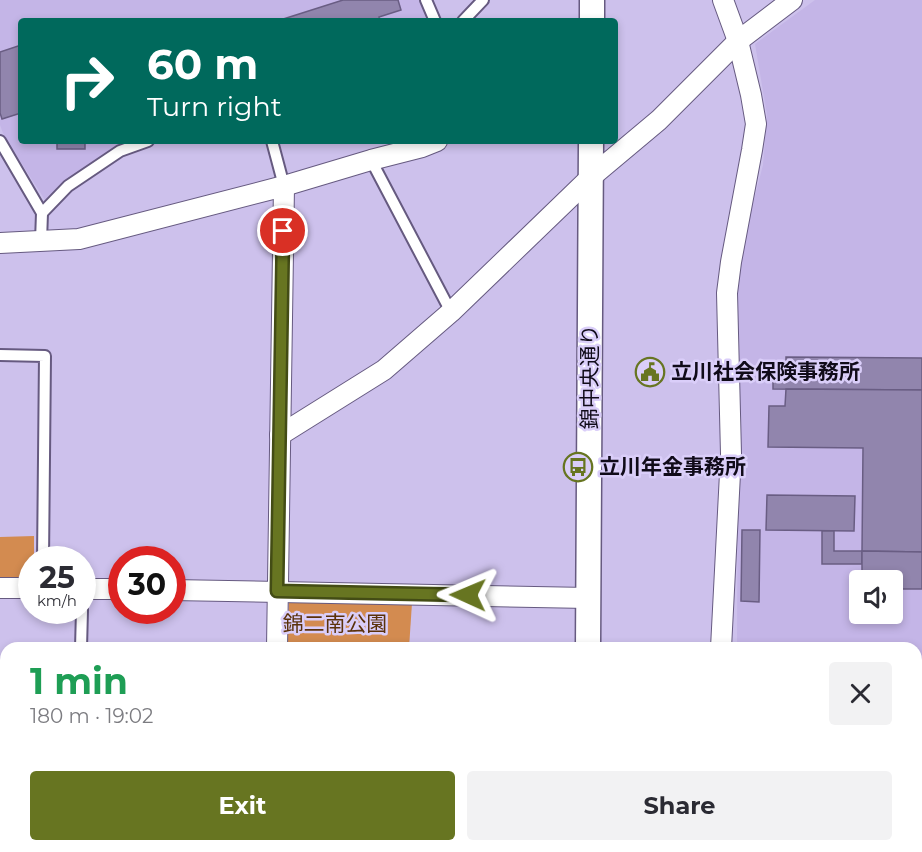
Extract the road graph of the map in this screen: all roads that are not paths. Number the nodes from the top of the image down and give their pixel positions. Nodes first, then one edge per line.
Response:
1 (426, 0) edge
2 (483, 0) edge
3 (592, 0) edge
4 (723, 0) edge
5 (792, 0) edge
6 (434, 18) edge
7 (466, 18) edge
8 (592, 18) edge
9 (738, 41) junction
10 (0, 141) edge
11 (140, 144) edge
12 (273, 144) edge
13 (430, 144) edge
14 (591, 144) edge
15 (372, 160) junction
16 (591, 177) junction
17 (284, 186) junction
18 (42, 213) junction
19 (41, 242) junction
20 (0, 243) edge
21 (451, 312) junction
22 (0, 355) edge
23 (280, 435) junction
24 (43, 546) edge
25 (0, 588) edge
26 (18, 588) edge
27 (186, 590) edge
28 (277, 591) junction
29 (588, 598) junction
30 (82, 624) edge
31 (81, 642) edge
32 (277, 642) edge
33 (588, 642) edge
34 (721, 642) edge

1 - 6 lane
2 - 7 lane
3 - 8 street
4 - 9 street
5 - 9 street
9 - 16 street
9 - 34 street
10 - 18 lane
11 - 18 lane
12 - 17 lane
13 - 15 street
14 - 16 street, 錦中央通り
15 - 17 street
15 - 21 lane
16 - 21 street
16 - 29 street, 錦中央通り
17 - 19 street
17 - 23 street
18 - 19 lane
19 - 20 street
21 - 23 street
22 - 24 lane
23 - 28 street
25 - 26 street
27 - 28 street
28 - 29 street
28 - 32 street
29 - 33 street, 錦中央通り
30 - 31 lane

